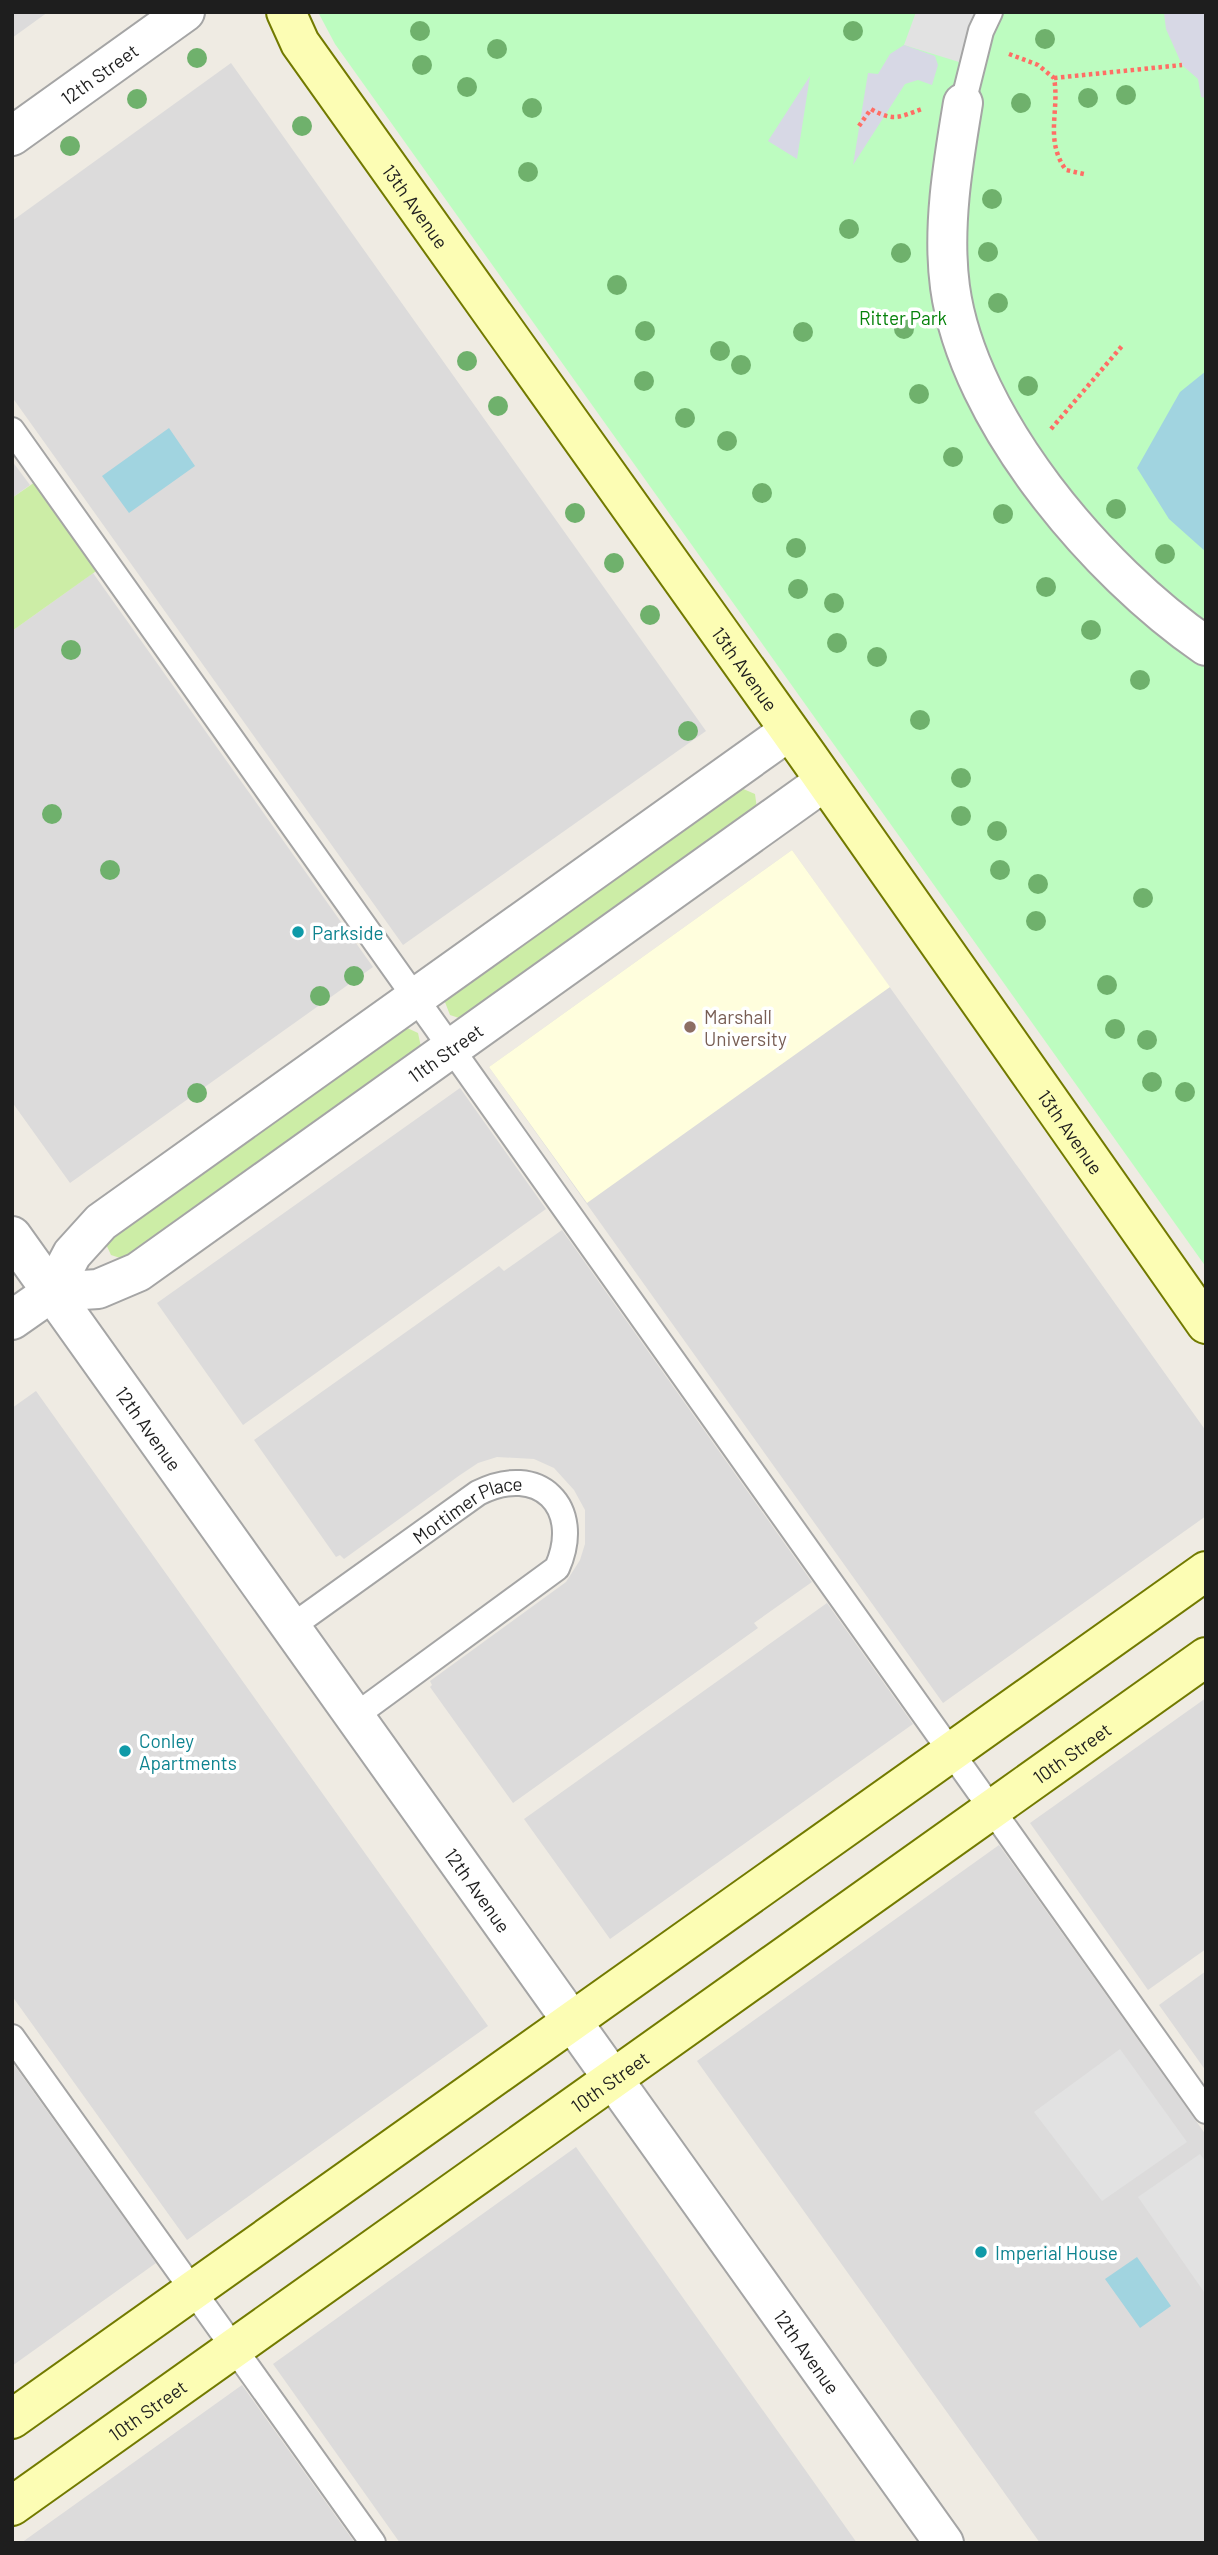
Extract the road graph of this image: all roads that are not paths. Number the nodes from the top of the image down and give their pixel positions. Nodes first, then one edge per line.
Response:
1 (185, 12) edge
2 (286, 12) edge
3 (990, 12) edge
4 (945, 105) joint
5 (12, 136) edge
6 (12, 430) edge
7 (1206, 646) edge
8 (789, 730) junction
9 (825, 781) junction
10 (416, 997) junction
11 (452, 1047) junction
12 (12, 1236) edge
13 (52, 1292) junction
14 (12, 1320) edge
15 (1206, 1324) edge
16 (1206, 1571) edge
17 (291, 1627) junction
18 (1206, 1657) edge
19 (355, 1716) junction
20 (949, 1751) junction
21 (991, 1810) junction
22 (573, 2021) junction
23 (12, 2036) edge
24 (613, 2078) junction
25 (1206, 2111) edge
26 (193, 2290) junction
27 (235, 2349) junction
28 (12, 2419) edge
29 (12, 2506) edge
30 (373, 2543) edge
31 (944, 2543) edge

1 - 5 street, 12th Street
2 - 8 street, 13th Avenue
3 - 4 lane
4 - 7 street
6 - 10 lane
8 - 9 street, 13th Avenue
8 - 10 street
9 - 11 street, 11th Street
9 - 15 street, 13th Avenue
10 - 11 lane
10 - 13 street
11 - 13 street, 11th Street
11 - 20 lane
12 - 13 street, 12th Avenue
13 - 14 street
13 - 17 street, 12th Avenue
16 - 20 street
17 - 19 street, 12th Avenue
17 - 19 lane, Mortimer Place
18 - 21 street, 10th Street
19 - 22 street, 12th Avenue
20 - 21 lane
20 - 22 street
21 - 24 street, 10th Street
21 - 25 lane
22 - 24 street, 12th Avenue
22 - 26 street
23 - 26 lane
24 - 27 street, 10th Street
24 - 31 street, 12th Avenue
26 - 27 lane
26 - 28 street
27 - 29 street, 10th Street
27 - 30 lane

